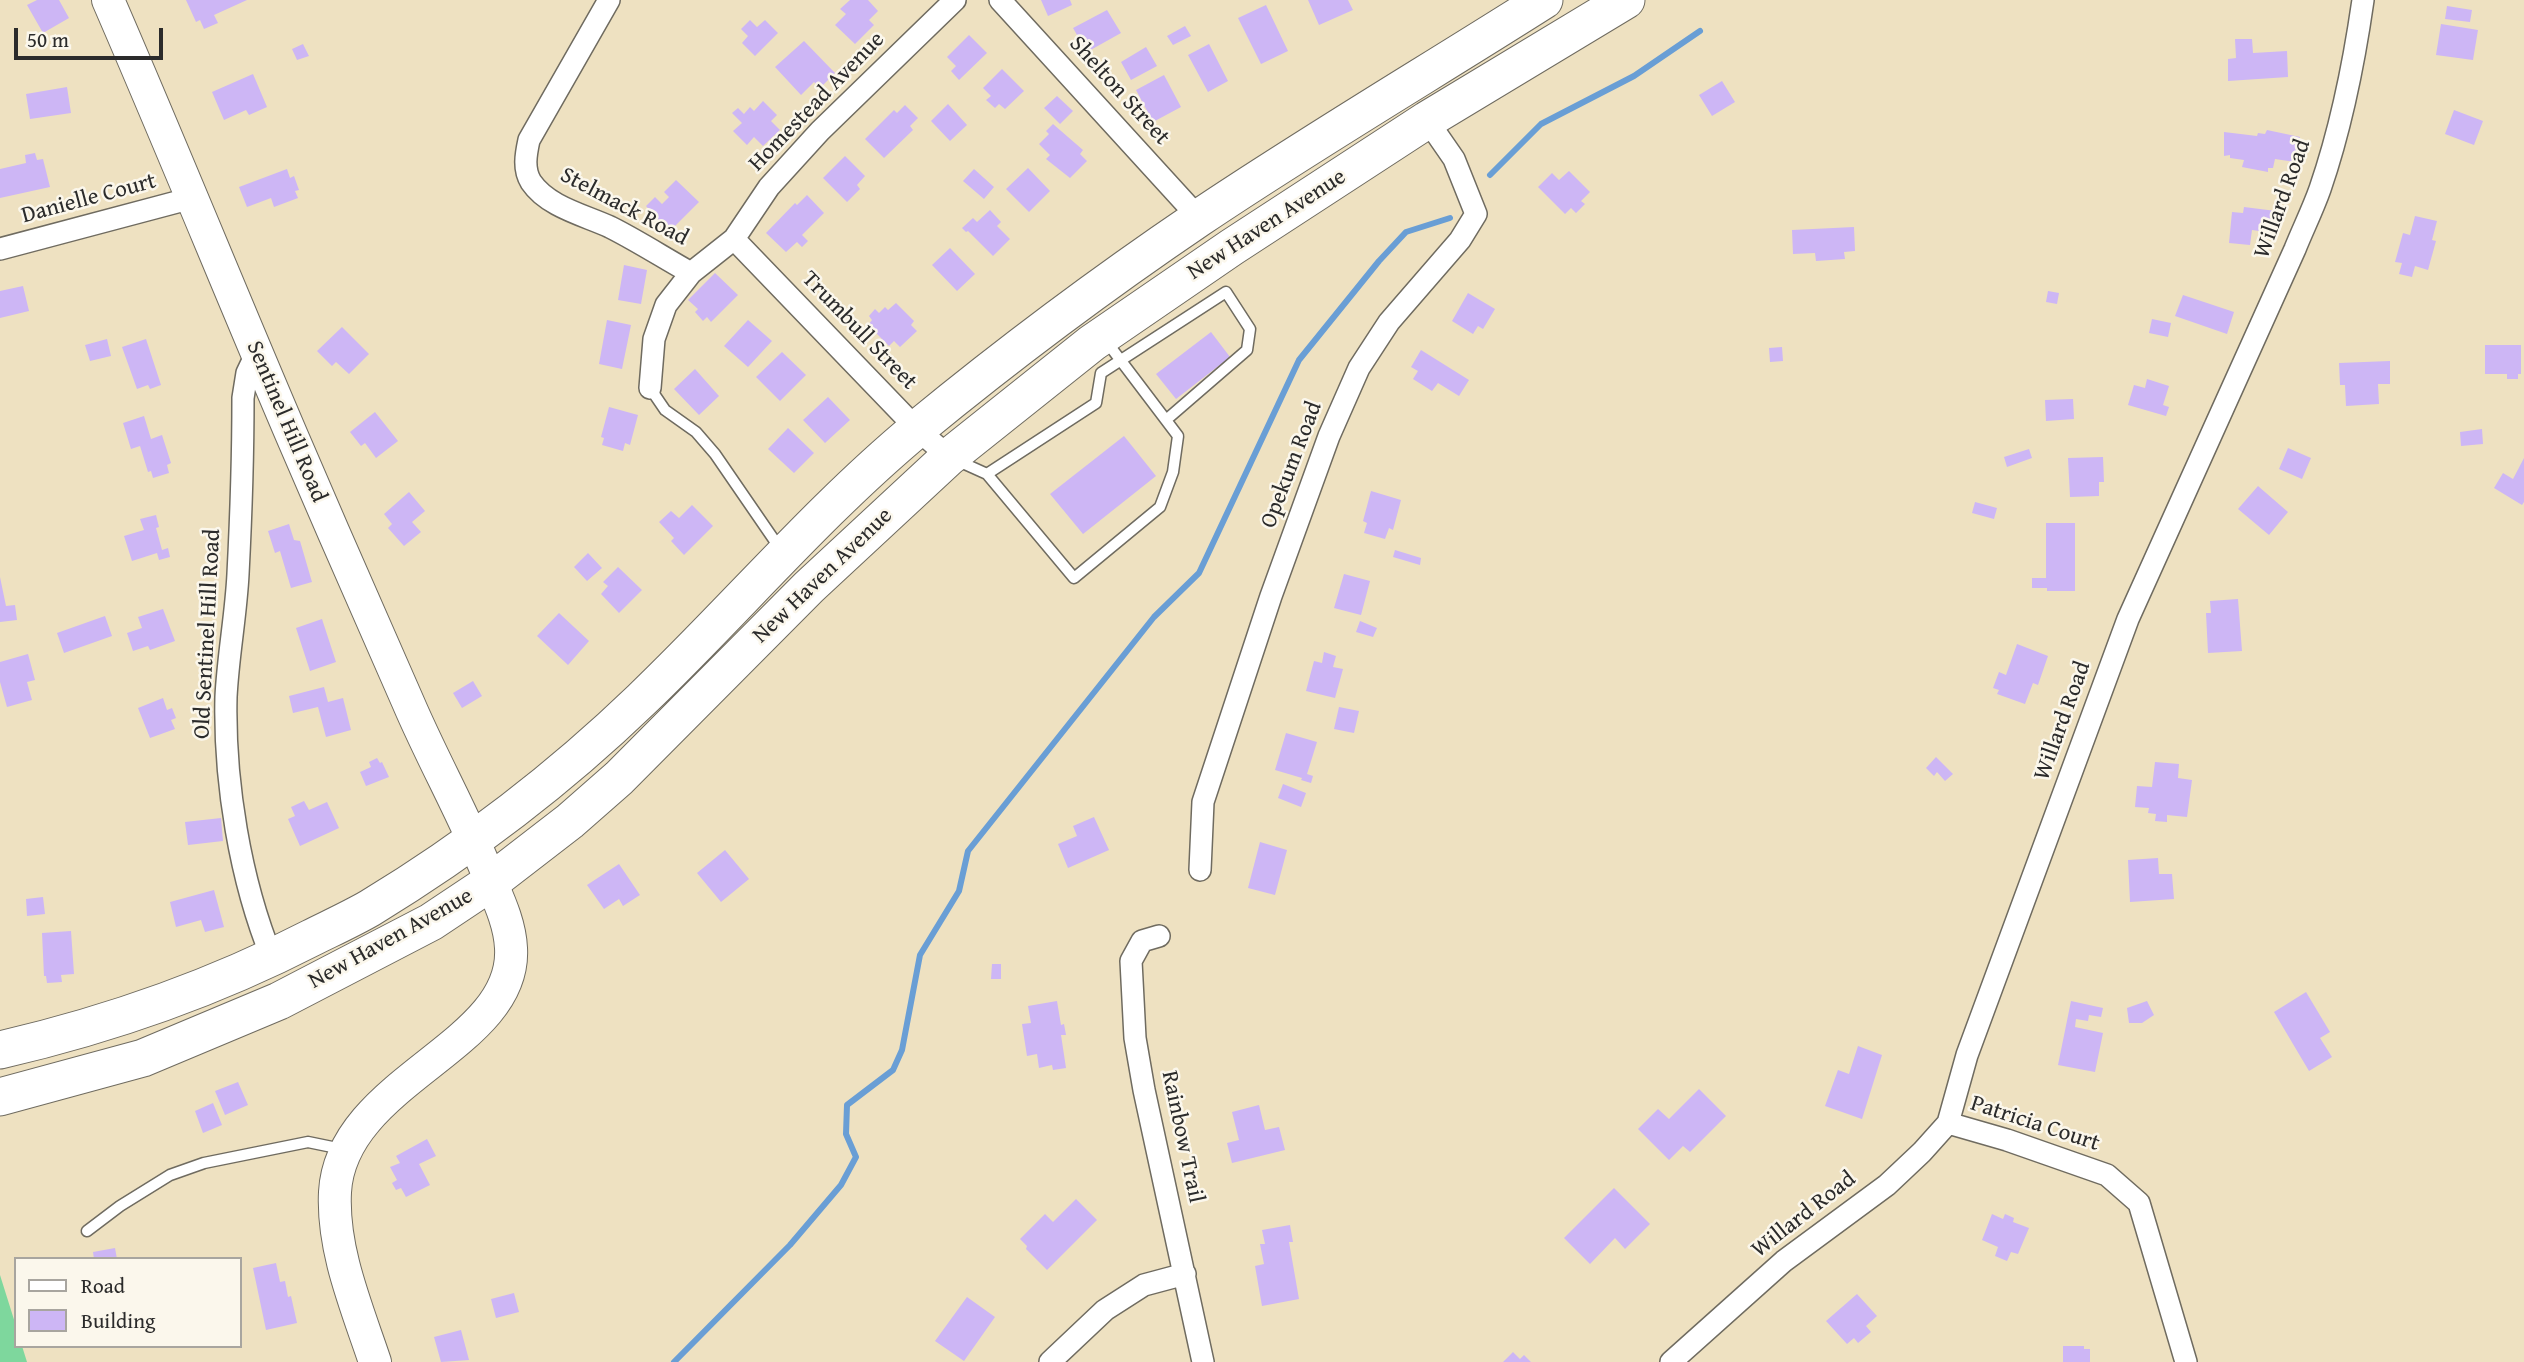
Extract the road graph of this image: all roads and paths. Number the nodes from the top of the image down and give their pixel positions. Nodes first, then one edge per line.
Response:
1 (108, 0) edge
2 (609, 0) edge
3 (955, 0) edge
4 (1000, 0) edge
5 (1544, 0) edge
6 (1550, 0) edge
7 (1626, 0) edge
8 (2362, 0) edge
9 (1575, 33) junction
10 (1427, 120) junction
11 (192, 198) junction
12 (1199, 218) junction
13 (734, 239) junction
14 (0, 249) edge
15 (691, 273) junction
16 (1217, 278) junction
17 (1111, 349) junction
18 (257, 352) junction
19 (650, 388) joint
20 (1166, 420) junction
21 (917, 429) junction
22 (948, 457) junction
23 (987, 474) junction
24 (785, 555) junction
25 (475, 839) junction
26 (1200, 870) dead end
27 (491, 882) junction
28 (1159, 936) dead end
29 (272, 958) junction
30 (0, 1050) edge
31 (0, 1097) edge
32 (1948, 1123) junction
33 (345, 1150) junction
34 (87, 1231) dead end
35 (1185, 1274) junction
36 (375, 1362) edge
37 (1050, 1362) edge
38 (1203, 1362) edge
39 (1671, 1362) edge
40 (2186, 1362) edge

1 - 11 main road, Sentinel Hill Road
2 - 15 street, Stelmack Road
3 - 13 street, Homestead Avenue
4 - 12 street, Shelton Street
5 - 12 highway, New Haven Avenue
6 - 9 street
7 - 9 highway, New Haven Avenue
8 - 32 street, Willard Road
9 - 10 highway, New Haven Avenue
10 - 16 highway, New Haven Avenue
10 - 26 street, Opekum Road
11 - 14 street, Danielle Court
11 - 18 main road, Sentinel Hill Road
12 - 21 highway, New Haven Avenue
13 - 15 street, Homestead Avenue
13 - 21 street, Trumbull Street
15 - 19 street, Homestead Avenue
16 - 17 highway, New Haven Avenue
16 - 20 lane
17 - 20 lane
17 - 22 highway, New Haven Avenue
17 - 23 lane
18 - 25 main road, Sentinel Hill Road
18 - 29 street, Old Sentinel Hill Road
19 - 24 lane
20 - 23 lane
21 - 22 street, Trumbull Street
21 - 24 highway, New Haven Avenue
22 - 23 lane
22 - 27 highway, New Haven Avenue
24 - 25 highway, New Haven Avenue
25 - 27 main road, Sentinel Hill Road
25 - 29 highway, New Haven Avenue
27 - 31 highway, New Haven Avenue
27 - 33 main road, Sentinel Hill Road
28 - 35 street, Rainbow Trail
29 - 30 highway, New Haven Avenue
32 - 39 street, Willard Road
32 - 40 street, Patricia Court
33 - 34 lane
33 - 36 main road
35 - 37 street
35 - 38 street, Rainbow Trail

